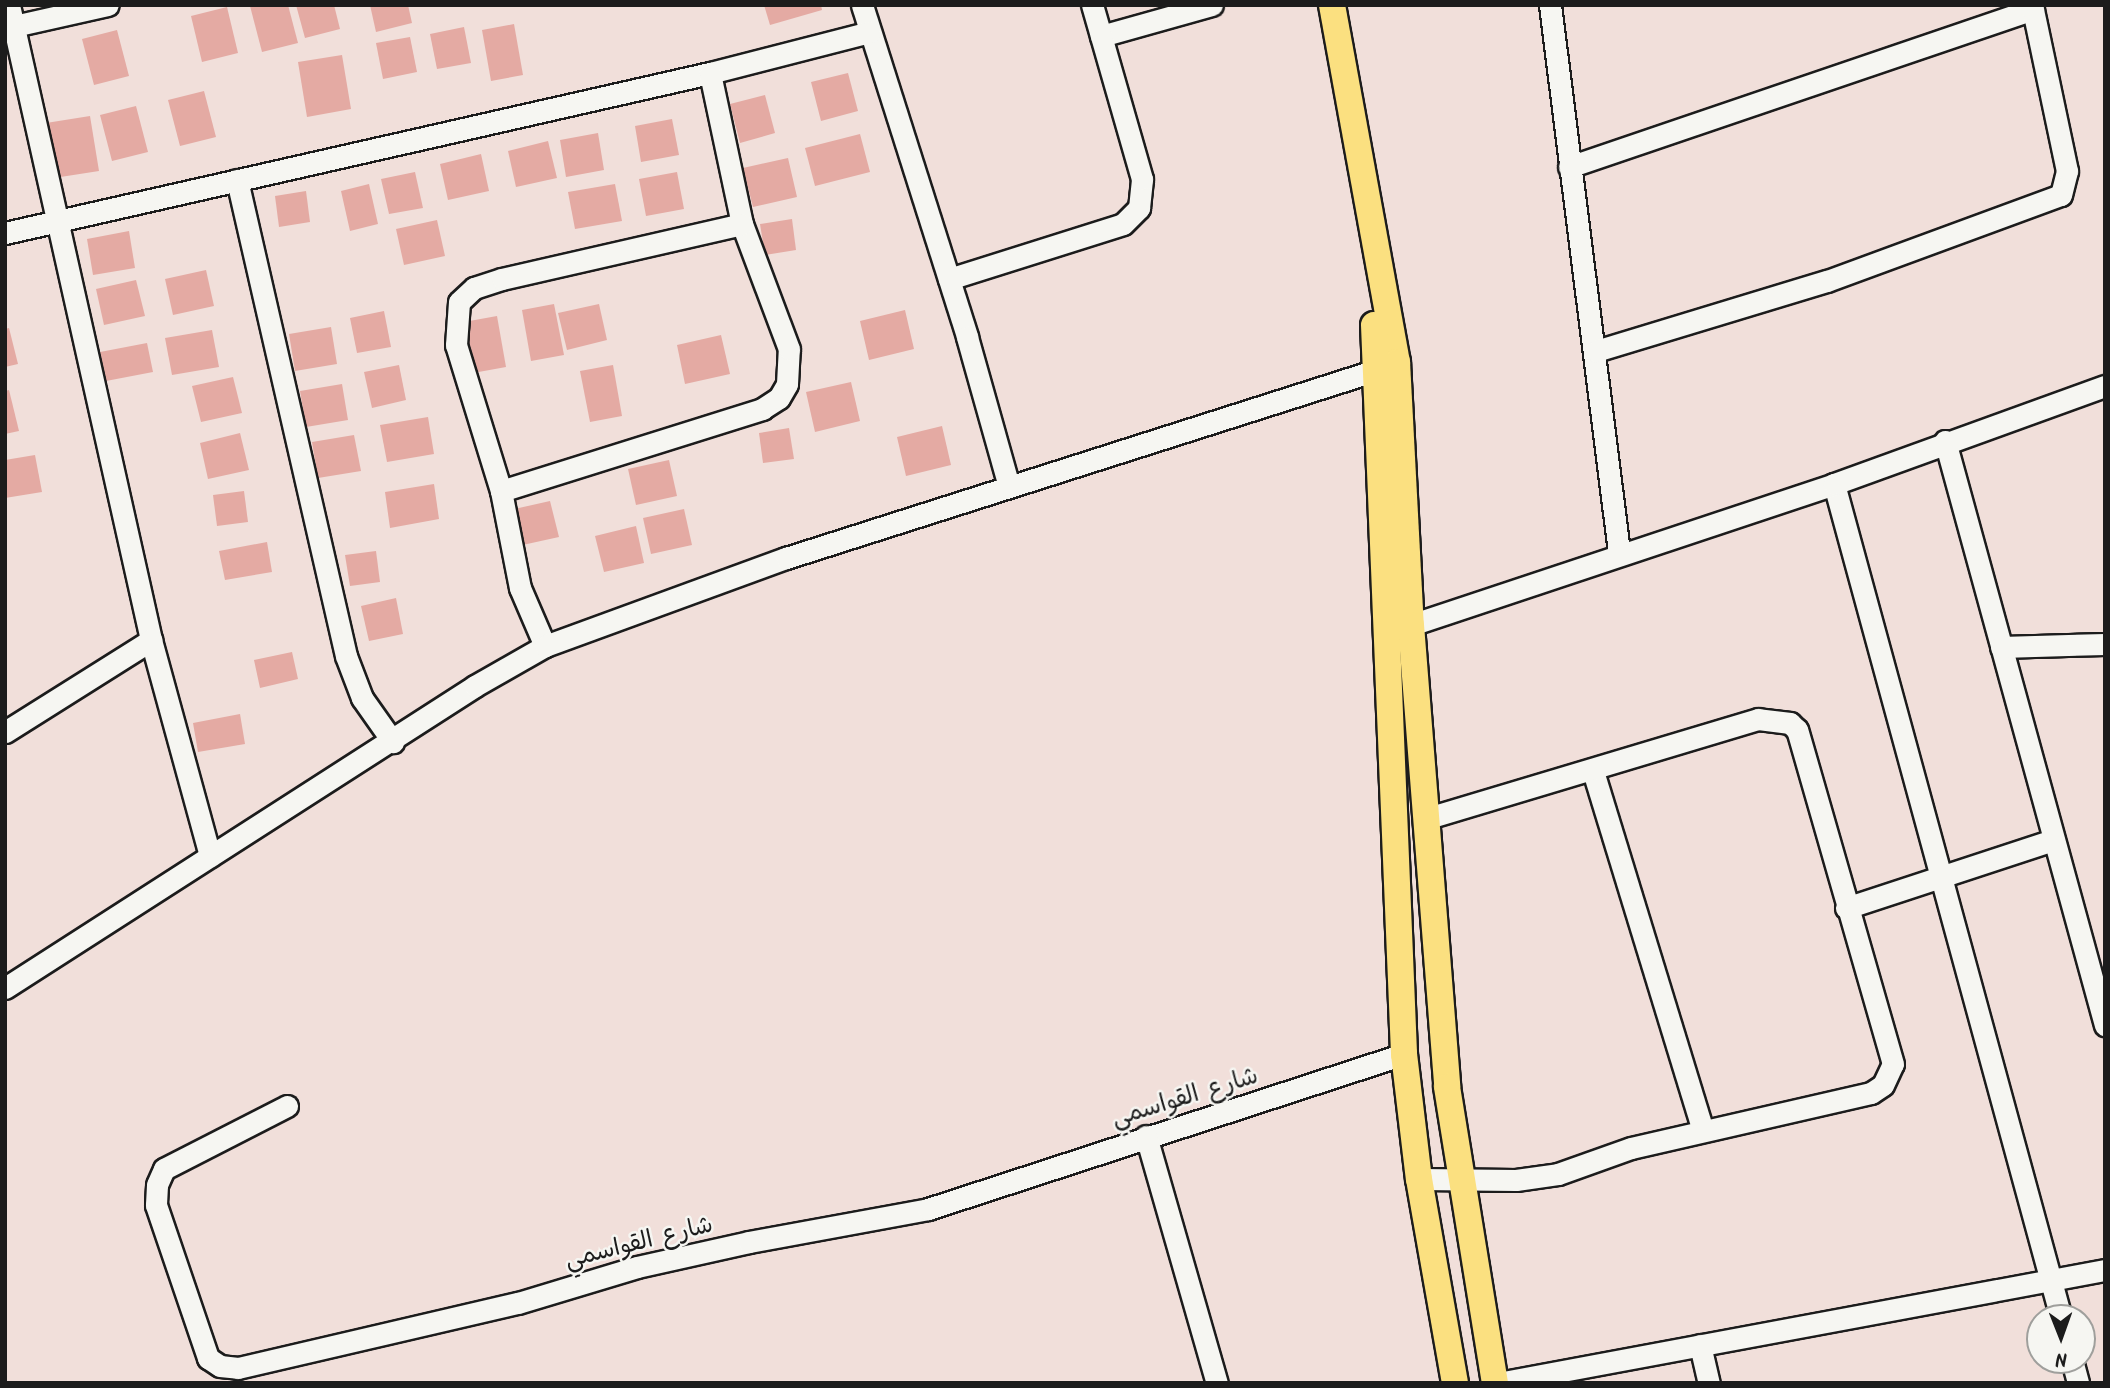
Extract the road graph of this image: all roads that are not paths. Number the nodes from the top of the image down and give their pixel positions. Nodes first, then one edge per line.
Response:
1 (108, 5) edge
2 (862, 5) edge
3 (1092, 5) edge
4 (1212, 5) edge
5 (1318, 5) edge
6 (1332, 5) edge
7 (1550, 5) edge
8 (2033, 7) edge
9 (11, 16) edge
10 (870, 32) junction
11 (1101, 36) junction
12 (710, 74) junction
13 (1569, 167) junction
14 (237, 180) junction
15 (56, 222) junction
16 (742, 224) junction
17 (5, 233) edge
18 (949, 279) junction
19 (1596, 351) junction
20 (1388, 367) junction
21 (2105, 386) edge
22 (1945, 441) junction
23 (1834, 484) junction
24 (1009, 486) junction
25 (501, 491) junction
26 (1619, 552) junction
27 (1411, 625) junction
28 (151, 640) junction
29 (2105, 644) edge
30 (545, 646) junction
31 (2001, 647) junction
32 (5, 732) edge
33 (393, 742) junction
34 (1593, 772) junction
35 (1427, 818) junction
36 (2053, 840) junction
37 (210, 856) junction
38 (1939, 877) junction
39 (1432, 893) junction
40 (1399, 894) junction
41 (1846, 908) junction
42 (5, 988) edge
43 (2105, 1025) edge
44 (1404, 1054) junction
45 (287, 1106) dead end
46 (1703, 1131) junction
47 (1146, 1136) junction
48 (1419, 1179) junction
49 (1459, 1180) junction
50 (2105, 1269) edge
51 (2052, 1281) junction
52 (2058, 1304) edge
53 (1700, 1345) junction
54 (1217, 1383) edge
55 (1455, 1383) edge
56 (1496, 1383) edge
57 (1709, 1383) edge

1 - 9 street
2 - 10 street
3 - 11 street
4 - 11 street
5 - 20 main road
6 - 20 main road
7 - 13 street
8 - 13 street
8 - 19 street
9 - 15 street
10 - 12 street
10 - 18 street
11 - 18 street
12 - 14 street
12 - 16 street
13 - 19 street
14 - 15 street
14 - 33 street
15 - 17 street
15 - 28 street
16 - 25 street
16 - 25 street
18 - 24 street
19 - 26 street
20 - 24 street
20 - 27 main road
20 - 40 main road
21 - 22 street
22 - 23 street
22 - 31 street
23 - 26 street
23 - 38 street
24 - 30 street
25 - 30 street
26 - 27 street
27 - 35 main road
28 - 32 street
28 - 37 street
29 - 31 street
30 - 33 street
31 - 36 street
33 - 37 street
34 - 35 street
34 - 41 street
34 - 46 street
35 - 39 main road
36 - 38 street
36 - 43 street
37 - 42 street
38 - 41 street
38 - 51 street
39 - 40 main road
39 - 49 main road
40 - 44 main road
41 - 46 street
44 - 47 street, شارع القواسمي
44 - 48 main road
45 - 47 street, شارع القواسمي
46 - 49 street
47 - 54 street
48 - 49 street
48 - 55 main road
49 - 56 main road
50 - 51 street
51 - 52 street
51 - 53 street
53 - 56 street
53 - 57 street

